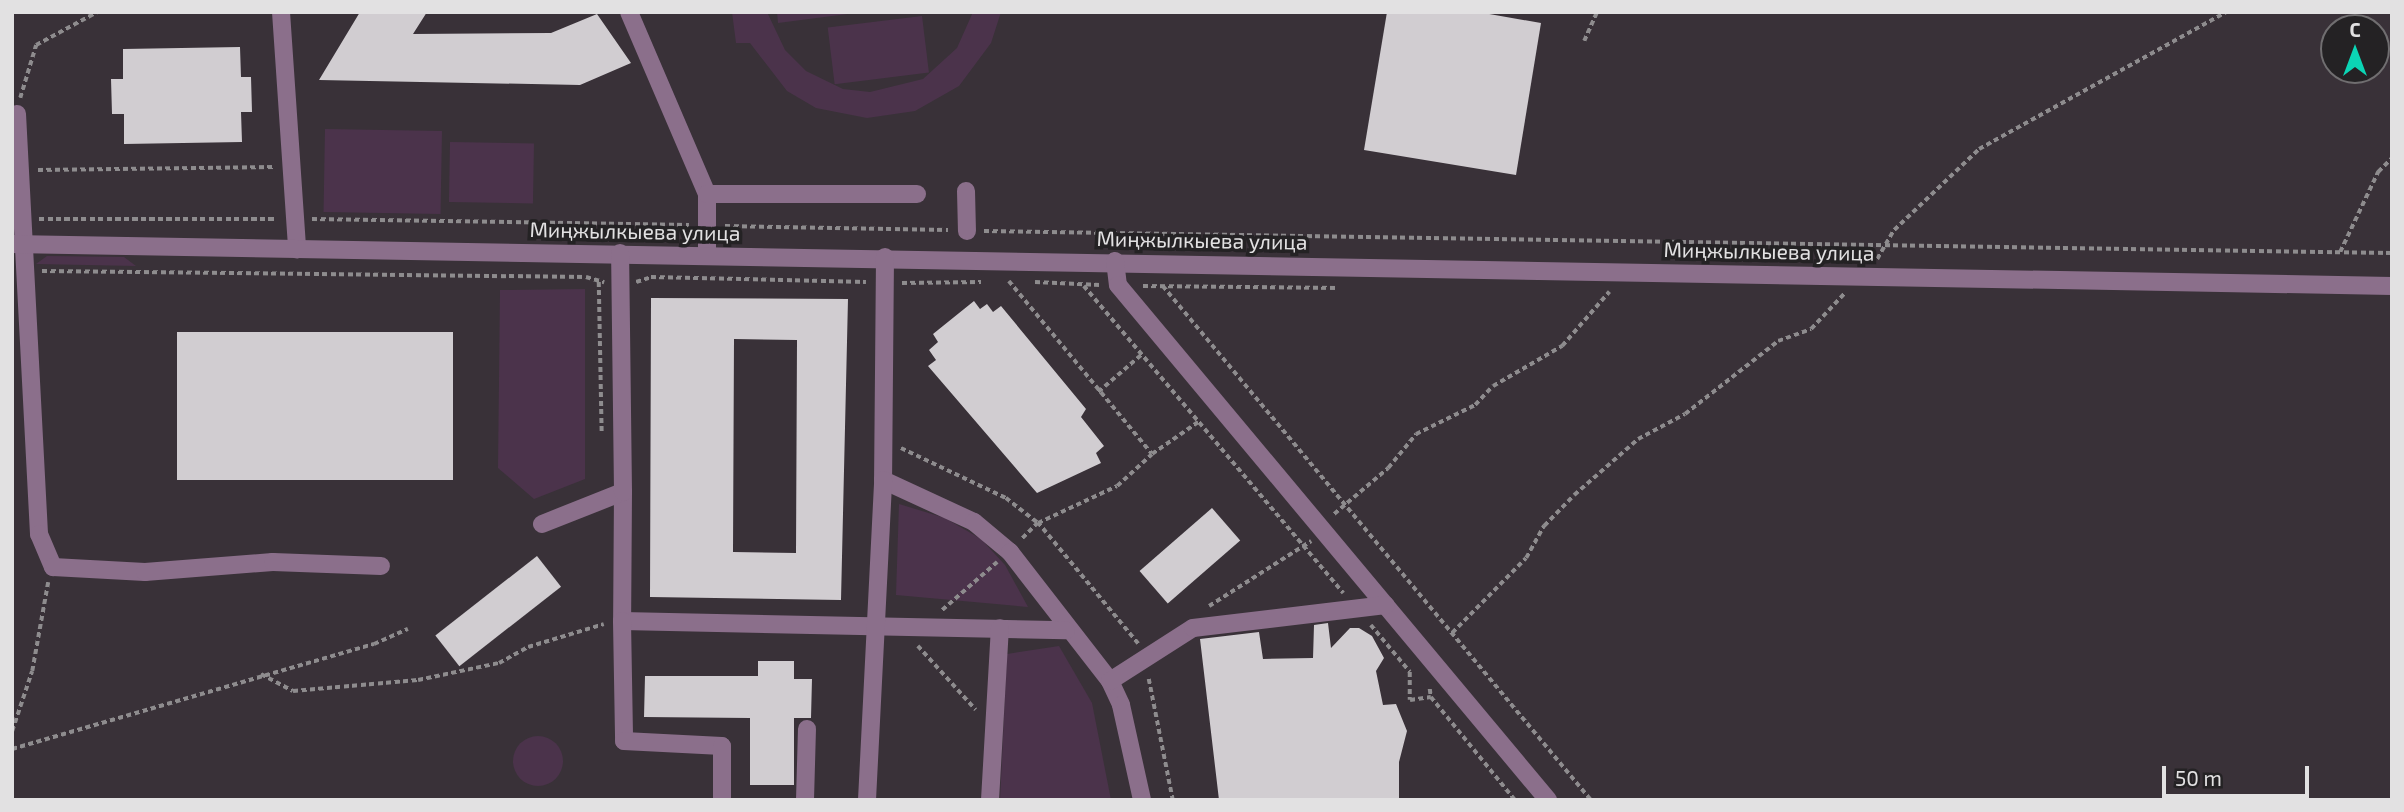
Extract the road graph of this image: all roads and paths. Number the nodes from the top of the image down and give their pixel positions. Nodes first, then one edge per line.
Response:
1 (97, 12) edge
2 (281, 12) edge
3 (629, 12) edge
4 (1597, 12) edge
5 (2226, 12) edge
6 (1584, 41) dead end
7 (17, 114) joint
8 (2392, 158) edge
9 (278, 167) dead end
10 (19, 170) junction
11 (966, 191) dead end
12 (707, 194) junction
13 (917, 194) dead end
14 (20, 219) junction
15 (297, 219) junction
16 (708, 225) junction
17 (967, 231) junction
18 (17, 244) edge
19 (1885, 245) junction
20 (297, 249) junction
21 (2340, 252) junction
22 (620, 253) junction
23 (2392, 253) edge
24 (707, 254) junction
25 (885, 257) junction
26 (1115, 261) junction
27 (26, 271) junction
28 (1868, 276) junction
29 (1009, 281) junction
30 (620, 282) junction
31 (893, 282) junction
32 (1083, 285) junction
33 (1118, 285) junction
34 (1163, 286) junction
35 (2392, 286) edge
36 (1352, 288) dead end
37 (1595, 291) dead end
38 (1609, 292) junction
39 (1622, 292) dead end
40 (1829, 295) dead end
41 (900, 296) dead end
42 (1843, 296) junction
43 (1857, 296) dead end
44 (1141, 355) junction
45 (1098, 392) junction
46 (1198, 422) junction
47 (900, 433) dead end
48 (1152, 454) junction
49 (883, 480) junction
50 (623, 492) junction
51 (1345, 505) junction
52 (1038, 523) junction
53 (542, 524) dead end
54 (1325, 530) junction
55 (1302, 548) junction
56 (1010, 552) junction
57 (381, 566) dead end
58 (53, 567) junction
59 (1387, 605) junction
60 (1357, 608) junction
61 (1199, 613) dead end
62 (614, 622) junction
63 (924, 625) junction
64 (877, 626) junction
65 (904, 628) junction
66 (1000, 628) junction
67 (408, 629) dead end
68 (1066, 630) junction
69 (1452, 633) junction
70 (1143, 654) junction
71 (261, 674) junction
72 (1110, 681) junction
73 (994, 725) junction
74 (807, 729) dead end
75 (12, 731) edge
76 (12, 749) edge
77 (722, 800) edge
78 (805, 800) edge
79 (867, 800) edge
80 (990, 800) edge
81 (1142, 800) edge
82 (1173, 800) edge
83 (1515, 800) edge
84 (1548, 800) edge
85 (1591, 800) edge

1 - 7 path
2 - 15 street
3 - 12 street
4 - 6 path
5 - 19 path
7 - 10 street
8 - 21 path
9 - 10 path
10 - 14 street
11 - 17 street
12 - 13 street
12 - 16 street
14 - 15 path
14 - 18 street
15 - 16 path
15 - 20 street
16 - 17 path
16 - 24 street
17 - 19 path
18 - 20 street, Миңжылкыева улица
18 - 27 street
19 - 21 path
19 - 28 path
20 - 22 street, Миңжылкыева улица
21 - 23 path
22 - 24 street, Миңжылкыева улица
22 - 30 street
24 - 25 street, Миңжылкыева улица
25 - 26 street, Миңжылкыева улица
25 - 31 street
26 - 28 street, Миңжылкыева улица
26 - 33 street
27 - 30 path
27 - 58 street
28 - 35 street, Миңжылкыева улица
28 - 42 path
29 - 31 path
29 - 32 path
29 - 45 path
30 - 31 path
30 - 50 street
31 - 41 path
31 - 49 street
32 - 33 path
32 - 44 path
33 - 34 path
33 - 54 street
34 - 36 path
34 - 51 path
37 - 38 path
38 - 39 path
38 - 51 path
40 - 42 path
42 - 43 path
42 - 69 path
44 - 45 path
44 - 46 path
45 - 48 path
46 - 48 path
46 - 55 path
47 - 52 path
48 - 52 path
49 - 56 street
49 - 64 street
50 - 53 street
50 - 62 street
51 - 54 path
51 - 69 path
52 - 56 path
52 - 70 path
54 - 55 path
54 - 59 street
55 - 60 path
55 - 61 path
56 - 63 path
56 - 68 street
57 - 58 street
58 - 75 path
59 - 60 street
59 - 84 street
60 - 70 street
60 - 83 path
62 - 64 street
62 - 71 path
62 - 77 street
63 - 65 street
63 - 66 street
64 - 65 street
64 - 79 street
65 - 73 path
66 - 68 street
66 - 73 street
67 - 71 path
68 - 72 street
69 - 85 path
70 - 72 street
70 - 82 path
71 - 76 path
72 - 81 street
73 - 80 street
74 - 78 street

